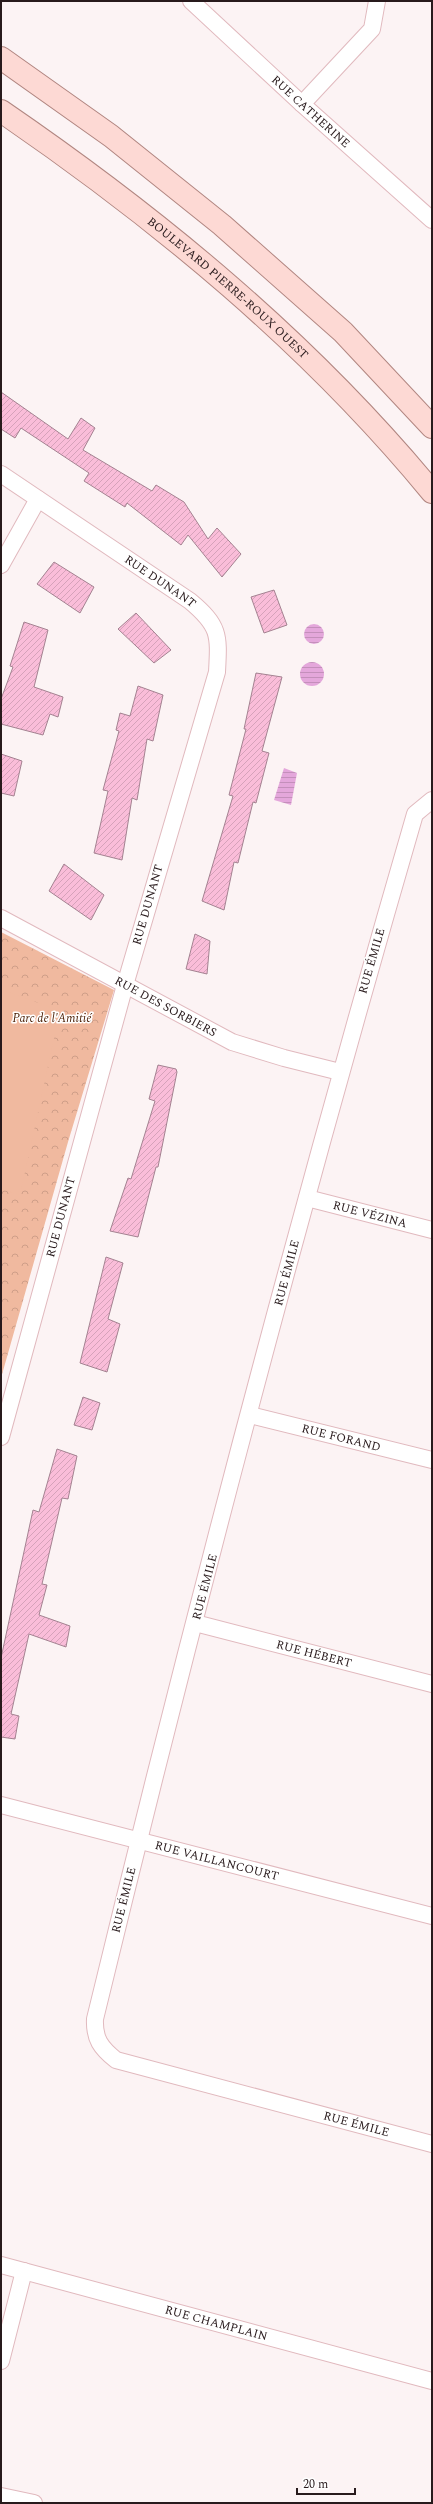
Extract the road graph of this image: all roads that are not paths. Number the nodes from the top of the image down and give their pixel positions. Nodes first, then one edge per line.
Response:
1 (191, 1) edge
2 (377, 1) edge
3 (1, 58) edge
4 (302, 104) junction
5 (1, 111) edge
6 (432, 220) edge
7 (432, 427) edge
8 (1, 474) edge
9 (432, 492) edge
10 (38, 499) junction
11 (1, 565) edge
12 (432, 800) edge
13 (1, 918) edge
14 (124, 985) junction
15 (340, 1072) junction
16 (307, 1198) junction
17 (432, 1230) edge
18 (250, 1414) junction
19 (1, 1437) edge
20 (432, 1460) edge
21 (196, 1623) junction
22 (432, 1684) edge
23 (1, 1805) edge
24 (138, 1841) junction
25 (432, 1916) edge
26 (432, 2144) edge
27 (1, 2265) edge
28 (24, 2271) junction
29 (1, 2361) edge
30 (432, 2381) edge
31 (1, 2496) edge
32 (34, 2503) edge

1 - 4 street, RUE CATHERINE
2 - 4 street
3 - 7 main road
4 - 6 street, RUE CATHERINE
5 - 9 main road, BOULEVARD PIERRE-ROUX OUEST
8 - 10 street, RUE DUNANT
10 - 11 street
10 - 14 street, RUE DUNANT
12 - 15 street, RUE ÉMILE
13 - 14 street, RUE DES SORBIERS
14 - 15 street, RUE DES SORBIERS
14 - 19 street, RUE DUNANT
15 - 16 street, RUE ÉMILE
16 - 17 street, RUE VÉZINA
16 - 18 street, RUE ÉMILE
18 - 20 street, RUE FORAND
18 - 21 street, RUE ÉMILE
21 - 22 street, RUE HÉBERT
21 - 24 street, RUE ÉMILE
23 - 24 street, RUE VAILLANCOURT
24 - 25 street, RUE VAILLANCOURT
24 - 26 street, RUE ÉMILE
27 - 28 street, RUE CHAMPLAIN
28 - 29 street
28 - 30 street, RUE CHAMPLAIN
31 - 32 street

